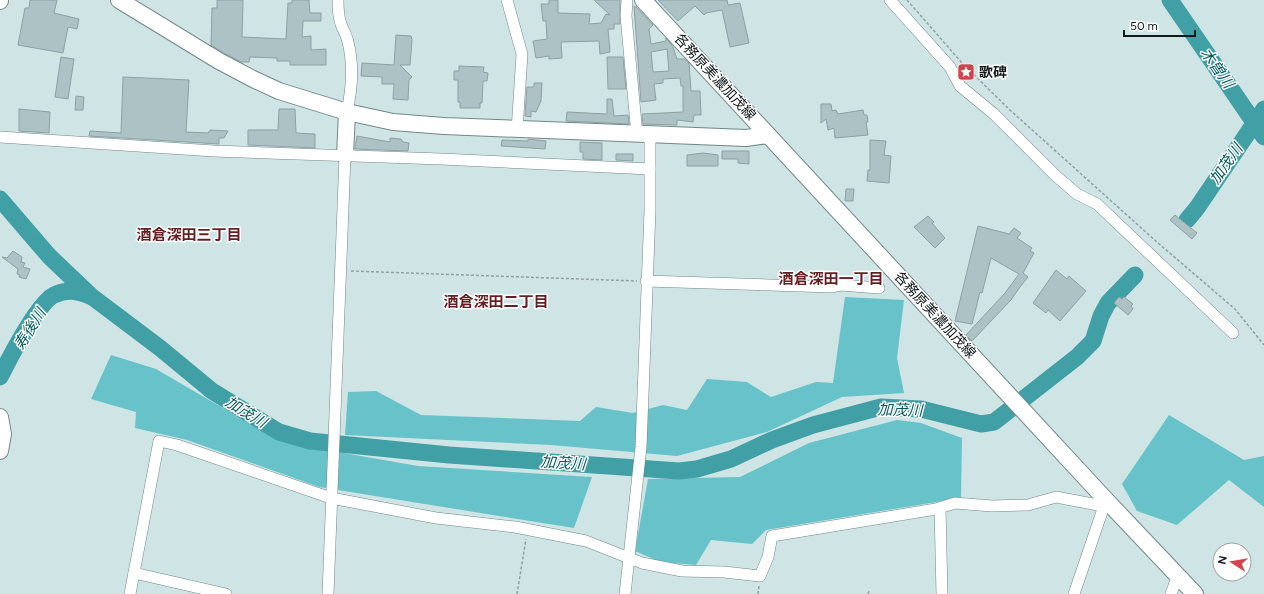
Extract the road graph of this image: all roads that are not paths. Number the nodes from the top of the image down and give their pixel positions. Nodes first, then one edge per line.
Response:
1 (119, 0) edge
2 (338, 0) edge
3 (507, 0) edge
4 (627, 0) edge
5 (644, 0) edge
6 (890, 0) edge
7 (347, 112) junction
8 (517, 130) junction
9 (644, 135) junction
10 (768, 135) junction
11 (0, 137) edge
12 (345, 156) junction
13 (650, 169) junction
14 (646, 281) junction
15 (879, 288) dead end
16 (1233, 333) dead end
17 (0, 417) edge
18 (0, 451) edge
19 (331, 498) junction
20 (1104, 503) junction
21 (940, 508) junction
22 (629, 558) junction
23 (134, 573) junction
24 (1178, 575) junction
25 (130, 594) edge
26 (226, 594) edge
27 (328, 594) edge
28 (625, 594) edge
29 (942, 594) edge
30 (1074, 594) edge
31 (1172, 594) edge
32 (1195, 594) edge

1 - 7 main road
2 - 7 street
3 - 8 street
4 - 9 street
5 - 10 main road, 各務原美濃加茂線
6 - 16 street
7 - 8 main road
7 - 12 main road
8 - 9 main road
9 - 10 main road
9 - 13 street
10 - 20 main road, 各務原美濃加茂線
11 - 12 street
12 - 13 street
12 - 19 street
13 - 14 street
14 - 15 street
14 - 22 street
17 - 18 main road
19 - 22 street
19 - 23 street
19 - 27 street
20 - 21 street
20 - 24 main road, 各務原美濃加茂線
20 - 30 street
21 - 22 street
21 - 29 street
22 - 28 street
23 - 25 street
23 - 26 street
24 - 31 street
24 - 32 main road, 各務原美濃加茂線

